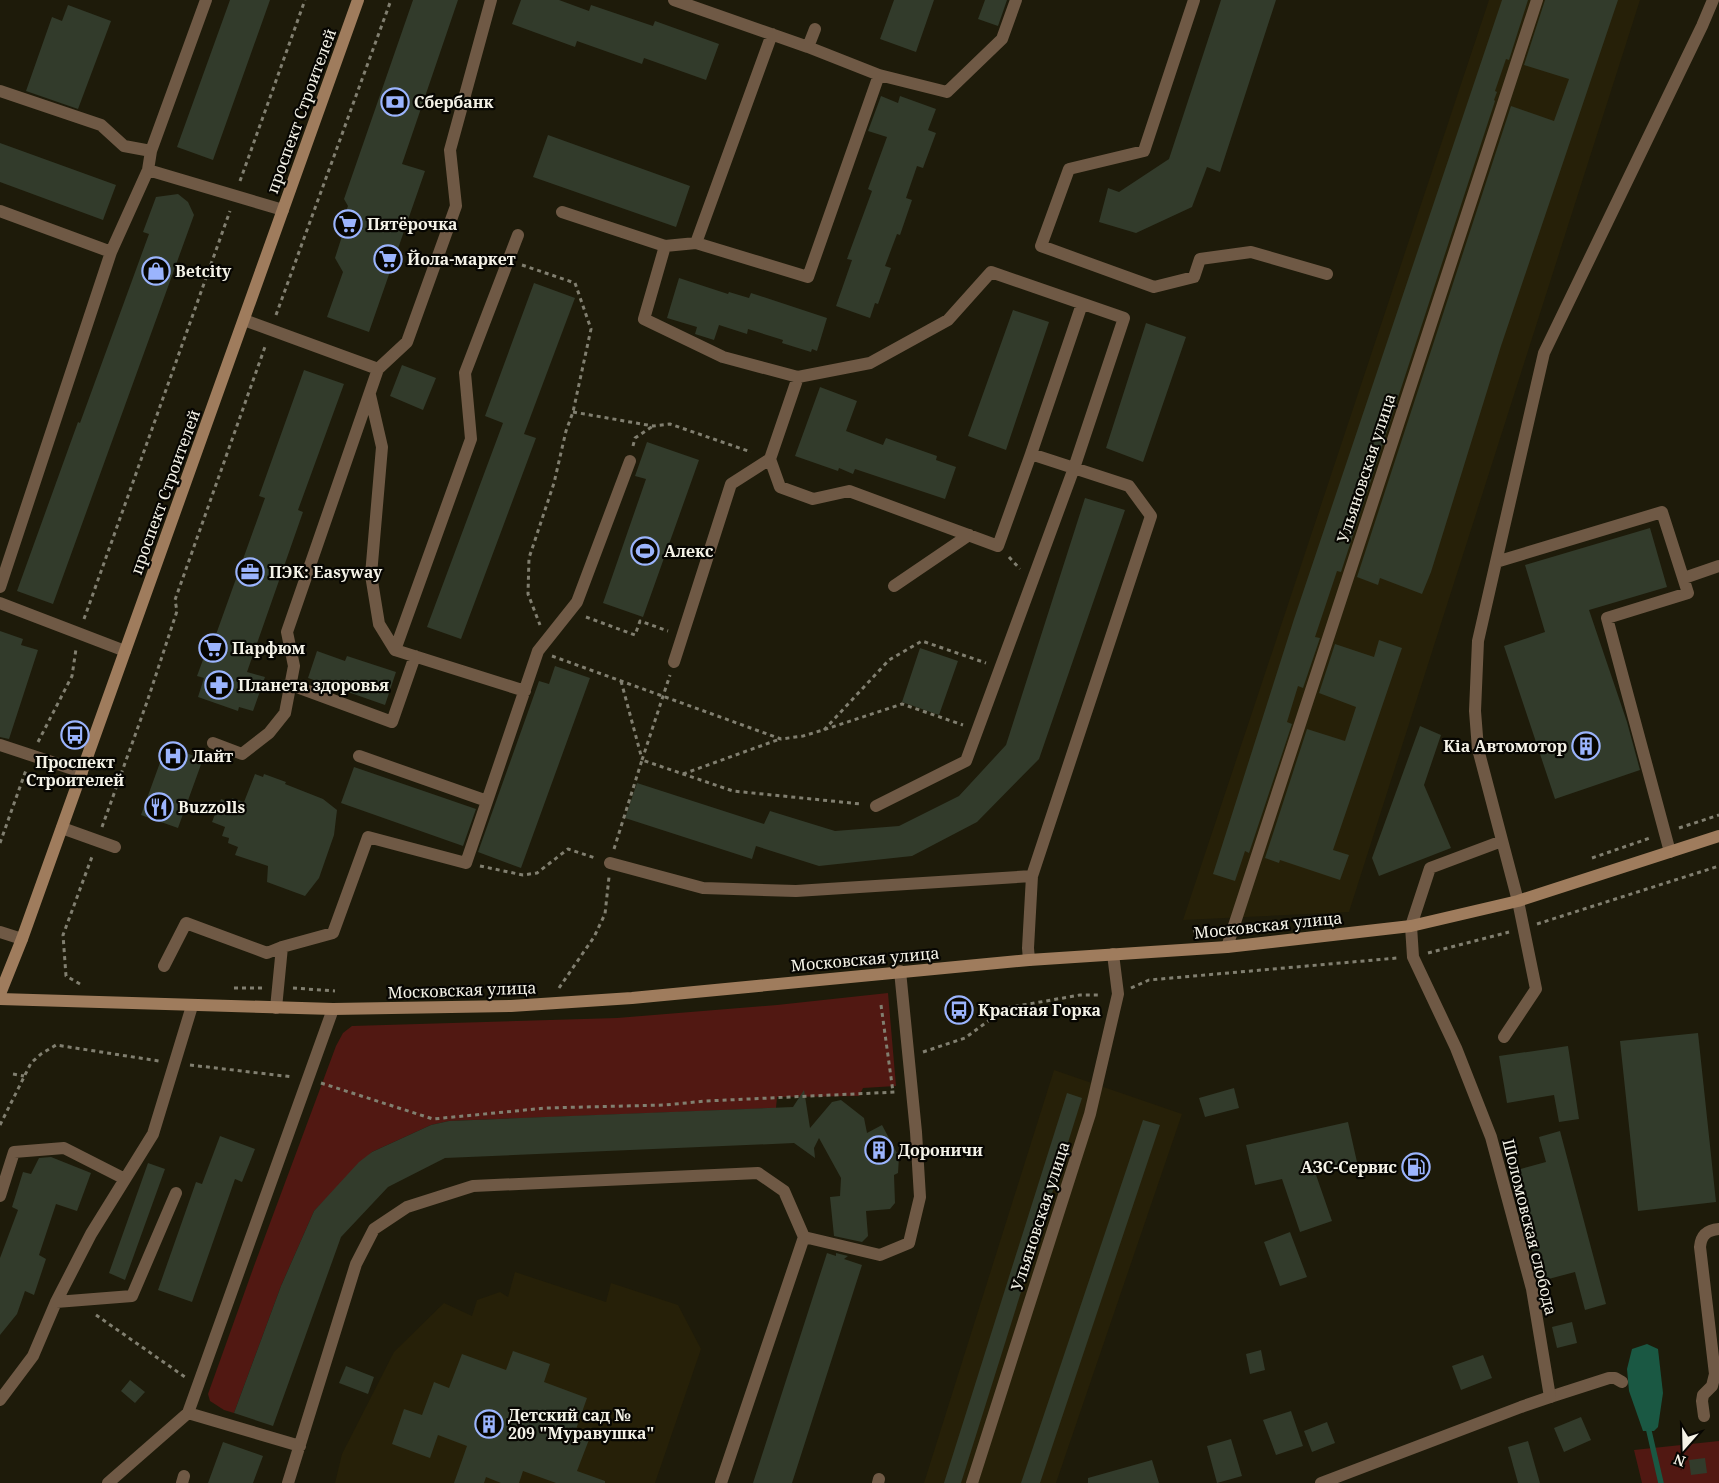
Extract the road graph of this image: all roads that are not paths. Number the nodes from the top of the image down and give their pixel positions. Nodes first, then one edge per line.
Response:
1 (206, 0) edge
2 (358, 0) edge
3 (491, 0) edge
4 (674, 0) edge
5 (1016, 0) edge
6 (1194, 0) edge
7 (1537, 0) edge
8 (1713, 9) edge
9 (815, 29) dead end
10 (772, 34) junction
11 (808, 47) junction
12 (879, 75) junction
13 (0, 91) edge
14 (151, 151) junction
15 (148, 170) junction
16 (283, 210) junction
17 (0, 211) edge
18 (562, 212) dead end
19 (518, 235) dead end
20 (696, 243) junction
21 (665, 246) junction
22 (111, 252) junction
23 (1327, 274) dead end
24 (1082, 304) junction
25 (244, 320) junction
26 (378, 368) junction
27 (798, 377) junction
28 (370, 395) junction
29 (1031, 454) junction
30 (770, 458) junction
31 (630, 461) road end
32 (1074, 468) junction
33 (969, 535) junction
34 (1496, 562) junction
35 (1719, 566) edge
36 (1684, 578) junction
37 (894, 586) dead end
38 (0, 587) edge
39 (0, 603) edge
40 (395, 650) junction
41 (125, 651) junction
42 (415, 656) junction
43 (674, 662) road end
44 (289, 684) junction
45 (524, 691) junction
46 (213, 743) dead end
47 (0, 745) edge
48 (359, 756) dead end
49 (82, 772) junction
50 (487, 801) junction
51 (876, 806) road end
52 (62, 828) junction
53 (1719, 836) edge
54 (1502, 841) junction
55 (114, 847) dead end
56 (1670, 852) junction
57 (610, 863) road end
58 (1032, 876) junction
59 (1518, 901) junction
60 (1411, 926) junction
61 (0, 932) edge
62 (22, 939) junction
63 (282, 947) junction
64 (1227, 947) junction
65 (1113, 954) junction
66 (1029, 960) junction
67 (164, 966) dead end
68 (900, 971) junction
69 (0, 994) edge
70 (0, 999) edge
71 (192, 1006) junction
72 (276, 1008) junction
73 (333, 1009) junction
74 (1504, 1036) dead end
75 (125, 1179) junction
76 (176, 1193) dead end
77 (0, 1196) edge
78 (1719, 1229) edge
79 (804, 1237) junction
80 (56, 1302) junction
81 (1622, 1382) dead end
82 (1550, 1397) junction
83 (0, 1400) edge
84 (188, 1413) junction
85 (1704, 1416) dead end
86 (300, 1446) junction
87 (108, 1483) edge
88 (288, 1483) edge
89 (721, 1483) edge
90 (972, 1483) edge
91 (1322, 1483) edge

1 - 14 street
2 - 16 main road, проспект Строителей
3 - 26 street
4 - 10 street
5 - 12 street
6 - 23 street
7 - 64 street, Ульяновская улица
8 - 34 street
9 - 11 street
10 - 11 street
10 - 20 street
11 - 12 street
12 - 20 street
13 - 14 street
14 - 15 street
15 - 16 street
15 - 22 street
16 - 25 main road, проспект Строителей
17 - 22 street
18 - 21 street
19 - 40 street
20 - 21 street
21 - 27 street
22 - 38 street
24 - 27 street
24 - 29 street
24 - 32 street
25 - 26 street
25 - 41 main road, проспект Строителей
26 - 28 street
27 - 30 street
28 - 40 street
28 - 44 street
29 - 32 street
29 - 33 street
30 - 33 street
30 - 43 street
31 - 45 street
32 - 51 street
32 - 58 street
33 - 37 street
34 - 36 street
34 - 54 street
35 - 36 street
36 - 56 street
39 - 41 street
40 - 42 street
41 - 49 main road, проспект Строителей
42 - 44 street
42 - 45 street
44 - 46 street
45 - 50 street
47 - 49 street
48 - 50 street
49 - 52 main road, проспект Строителей
50 - 63 street
52 - 55 street
52 - 62 main road, проспект Строителей
53 - 56 main road, Московская улица
54 - 59 street
54 - 60 street
56 - 59 main road, Московская улица
57 - 58 street
58 - 66 street
59 - 60 main road, Московская улица
59 - 74 street
60 - 64 main road, Московская улица
60 - 82 street, Шоломовская слобода
61 - 62 street
62 - 69 main road, проспект Строителей
63 - 67 street
63 - 72 street
64 - 65 main road, Московская улица
65 - 66 main road, Московская улица
65 - 90 street, Ульяновская улица
66 - 68 main road, Московская улица
68 - 73 main road, Московская улица
68 - 79 street
70 - 71 main road, Московская улица
71 - 72 main road, Московская улица
71 - 75 street
72 - 73 main road, Московская улица
73 - 84 street
75 - 77 street
75 - 80 street
76 - 80 street
78 - 85 street
79 - 86 street
79 - 89 street
80 - 83 street
81 - 82 street
82 - 91 street
84 - 86 street
84 - 87 street
86 - 88 street

